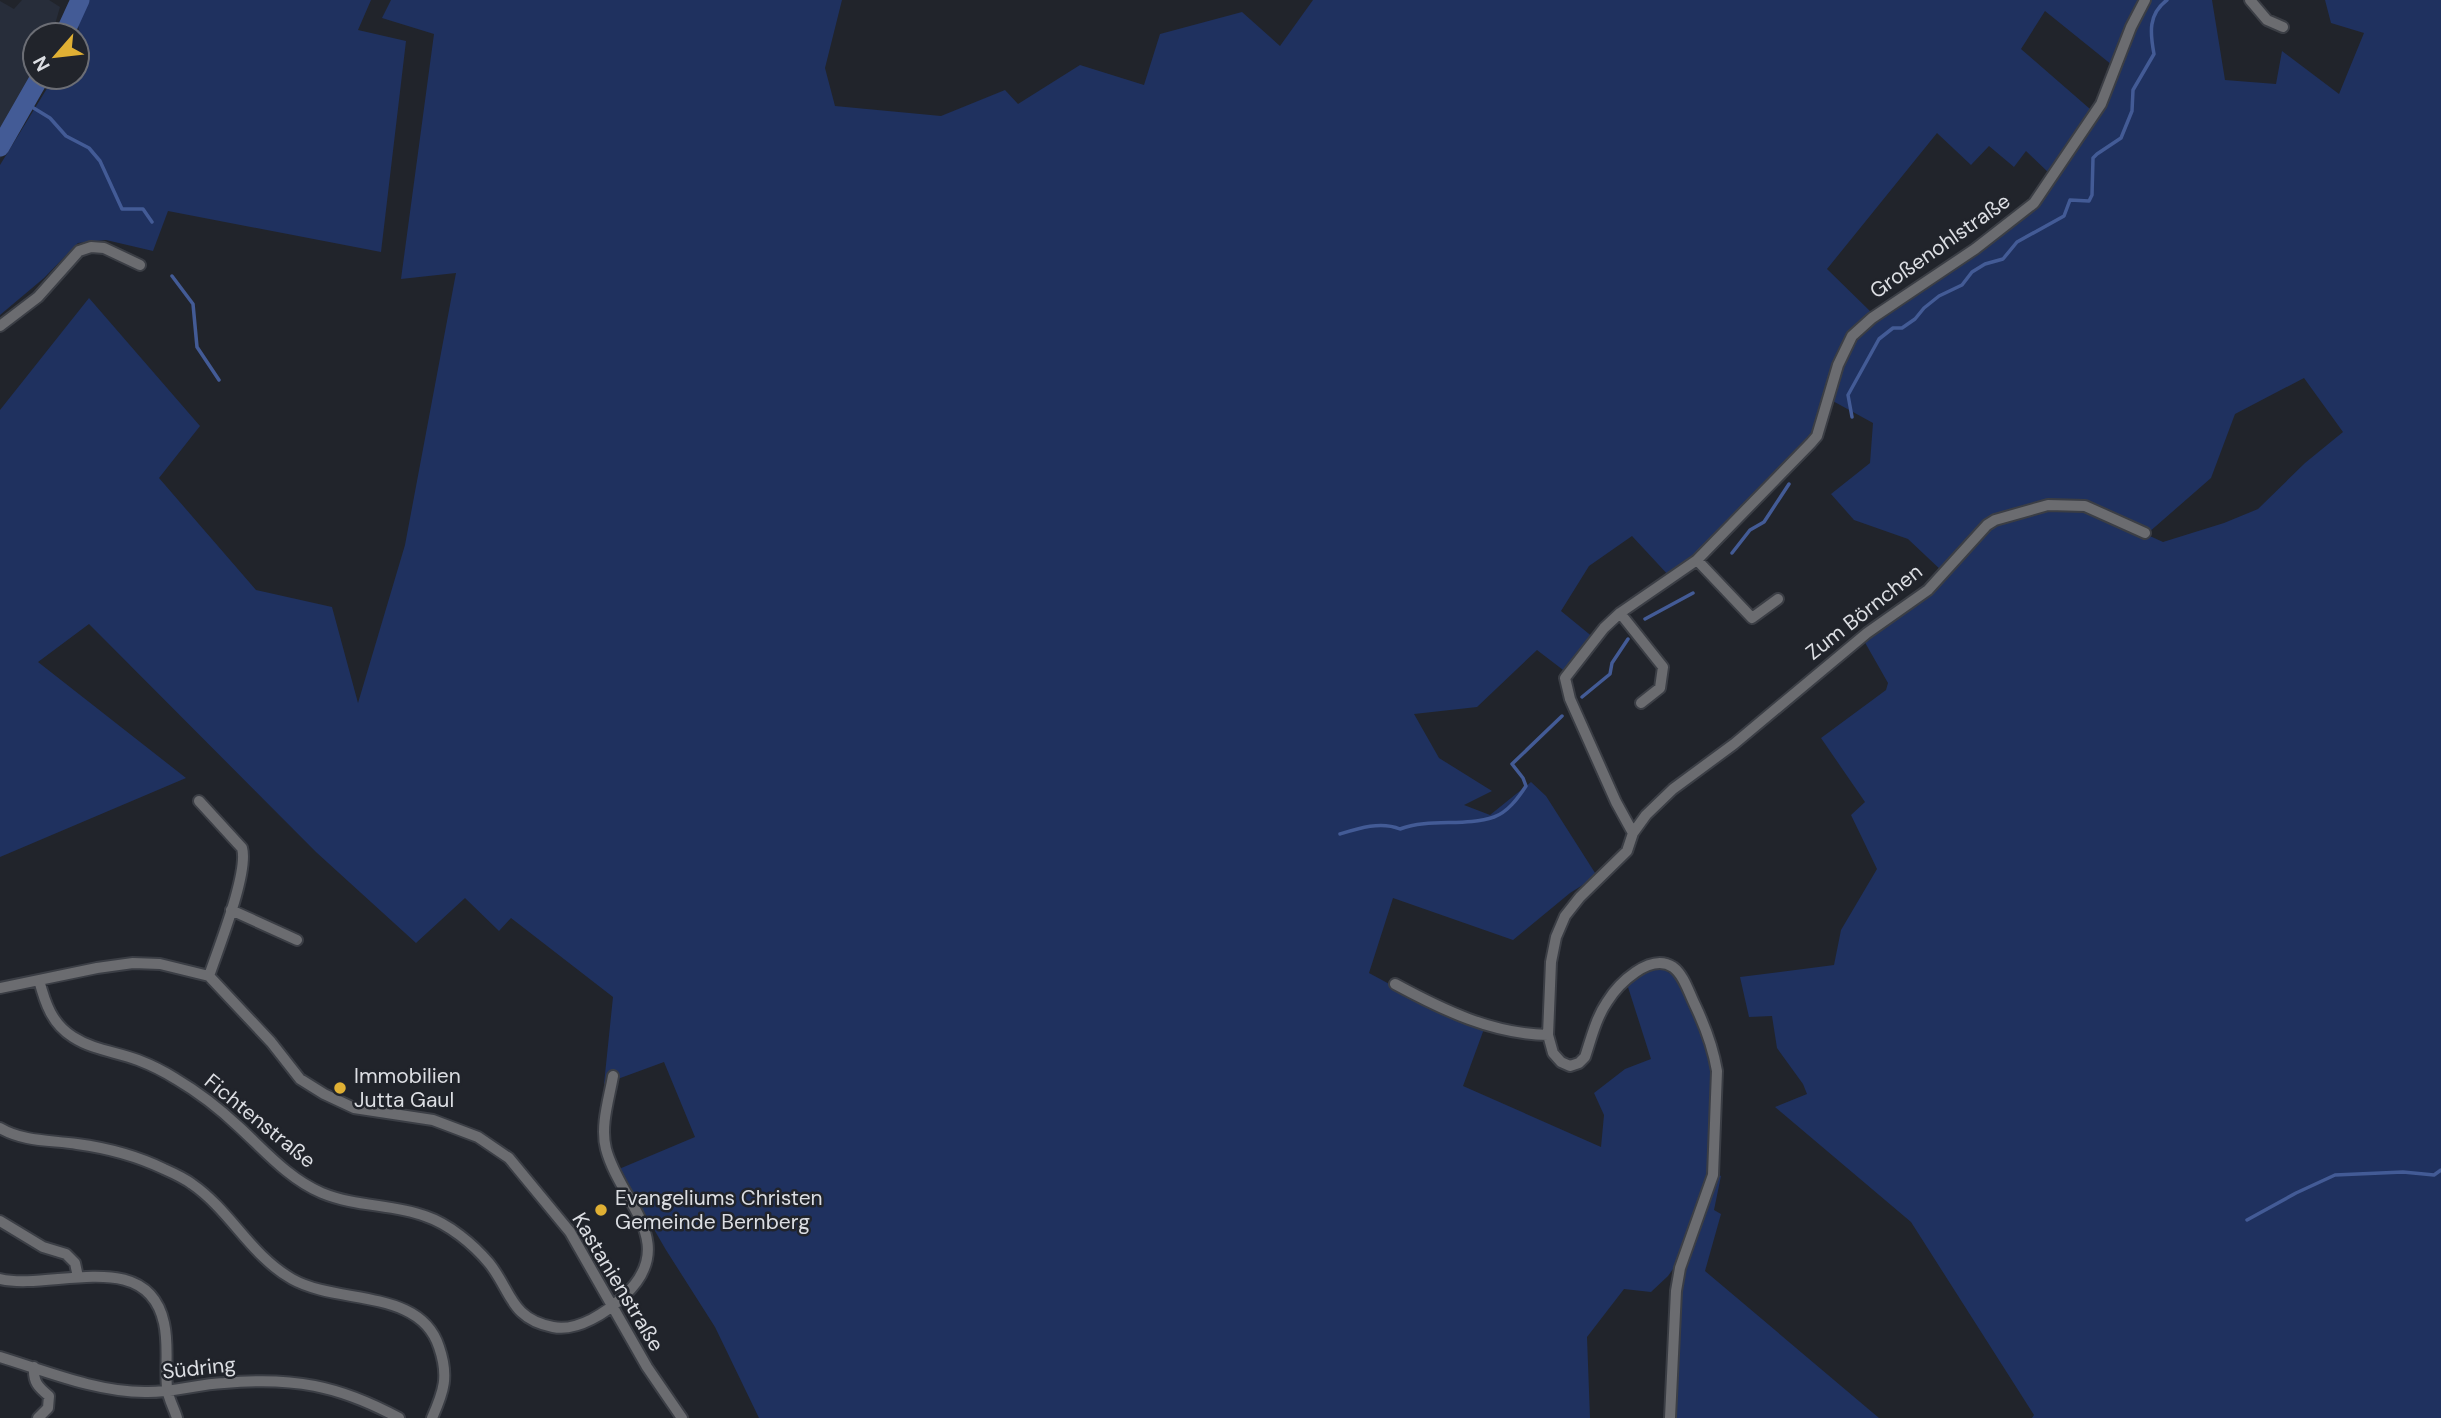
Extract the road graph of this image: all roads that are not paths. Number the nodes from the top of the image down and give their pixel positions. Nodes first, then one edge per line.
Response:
1 (2145, 0) edge
2 (2250, 0) edge
3 (2283, 27) dead end
4 (140, 265) dead end
5 (0, 327) edge
6 (2145, 533) dead end
7 (1697, 560) junction
8 (1778, 599) dead end
9 (1620, 613) junction
10 (1641, 703) dead end
11 (199, 801) dead end
12 (1633, 833) junction
13 (231, 910) junction
14 (297, 940) dead end
15 (209, 976) junction
16 (39, 980) junction
17 (1395, 984) dead end
18 (0, 988) edge
19 (1548, 1035) junction
20 (613, 1076) dead end
21 (0, 1128) edge
22 (0, 1220) edge
23 (78, 1277) junction
24 (0, 1279) edge
25 (612, 1307) junction
26 (0, 1357) edge
27 (34, 1367) junction
28 (167, 1390) junction
29 (38, 1418) edge
30 (177, 1418) edge
31 (399, 1418) edge
32 (432, 1418) edge
33 (682, 1418) edge
34 (1670, 1418) edge

1 - 7 street, Großenohlstraße
2 - 3 street
4 - 5 street
6 - 12 street, Zum Börnchen
7 - 8 street
7 - 9 street
9 - 10 street
9 - 12 street
11 - 13 street
12 - 19 street, Zum Börnchen
13 - 14 street
13 - 15 street
15 - 16 street
15 - 25 street, Kastanienstraße
16 - 18 street
16 - 25 street, Fichtenstraße
17 - 19 street
19 - 34 street
20 - 25 street, Fichtenstraße
21 - 32 street
22 - 23 street
23 - 24 street
23 - 28 street
25 - 33 street, Kastanienstraße
26 - 27 street, Südring
27 - 28 street, Südring
27 - 29 street
28 - 30 street
28 - 31 street, Südring

